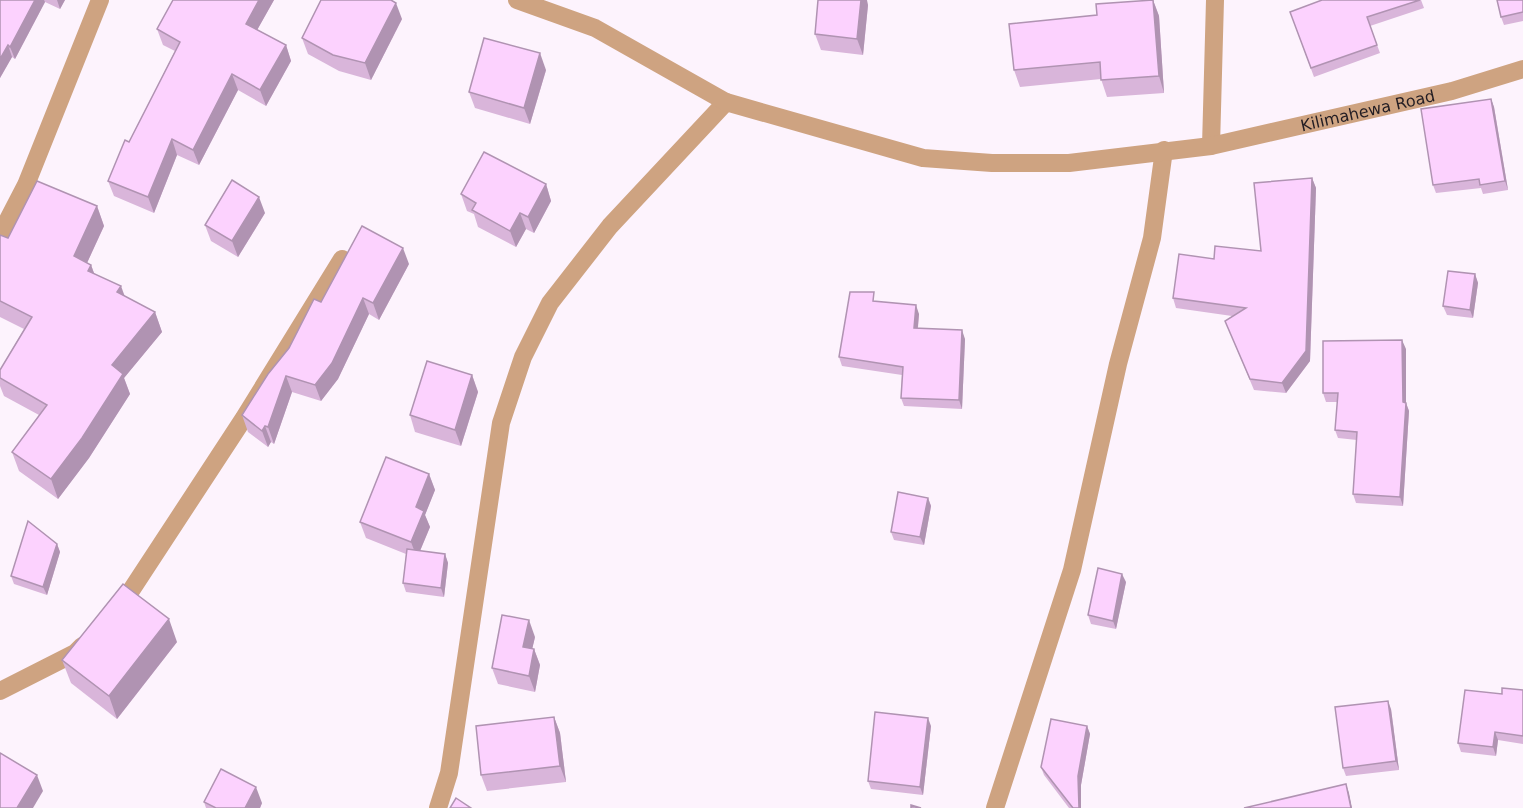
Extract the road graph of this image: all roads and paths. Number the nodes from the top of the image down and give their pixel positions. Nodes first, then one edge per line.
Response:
1 (100, 0) edge
2 (517, 0) edge
3 (1215, 0) edge
4 (1523, 69) edge
5 (726, 102) junction
6 (1211, 146) junction
7 (1164, 150) junction
8 (0, 235) edge
9 (342, 259) edge
10 (0, 691) edge
11 (438, 808) edge
12 (995, 808) edge

1 - 8 street
2 - 5 street, Kilimahewa Road
3 - 6 street
4 - 6 street, Kilimahewa Road
5 - 7 street, Kilimahewa Road
5 - 11 street
6 - 7 street, Kilimahewa Road
7 - 12 street
9 - 10 street

